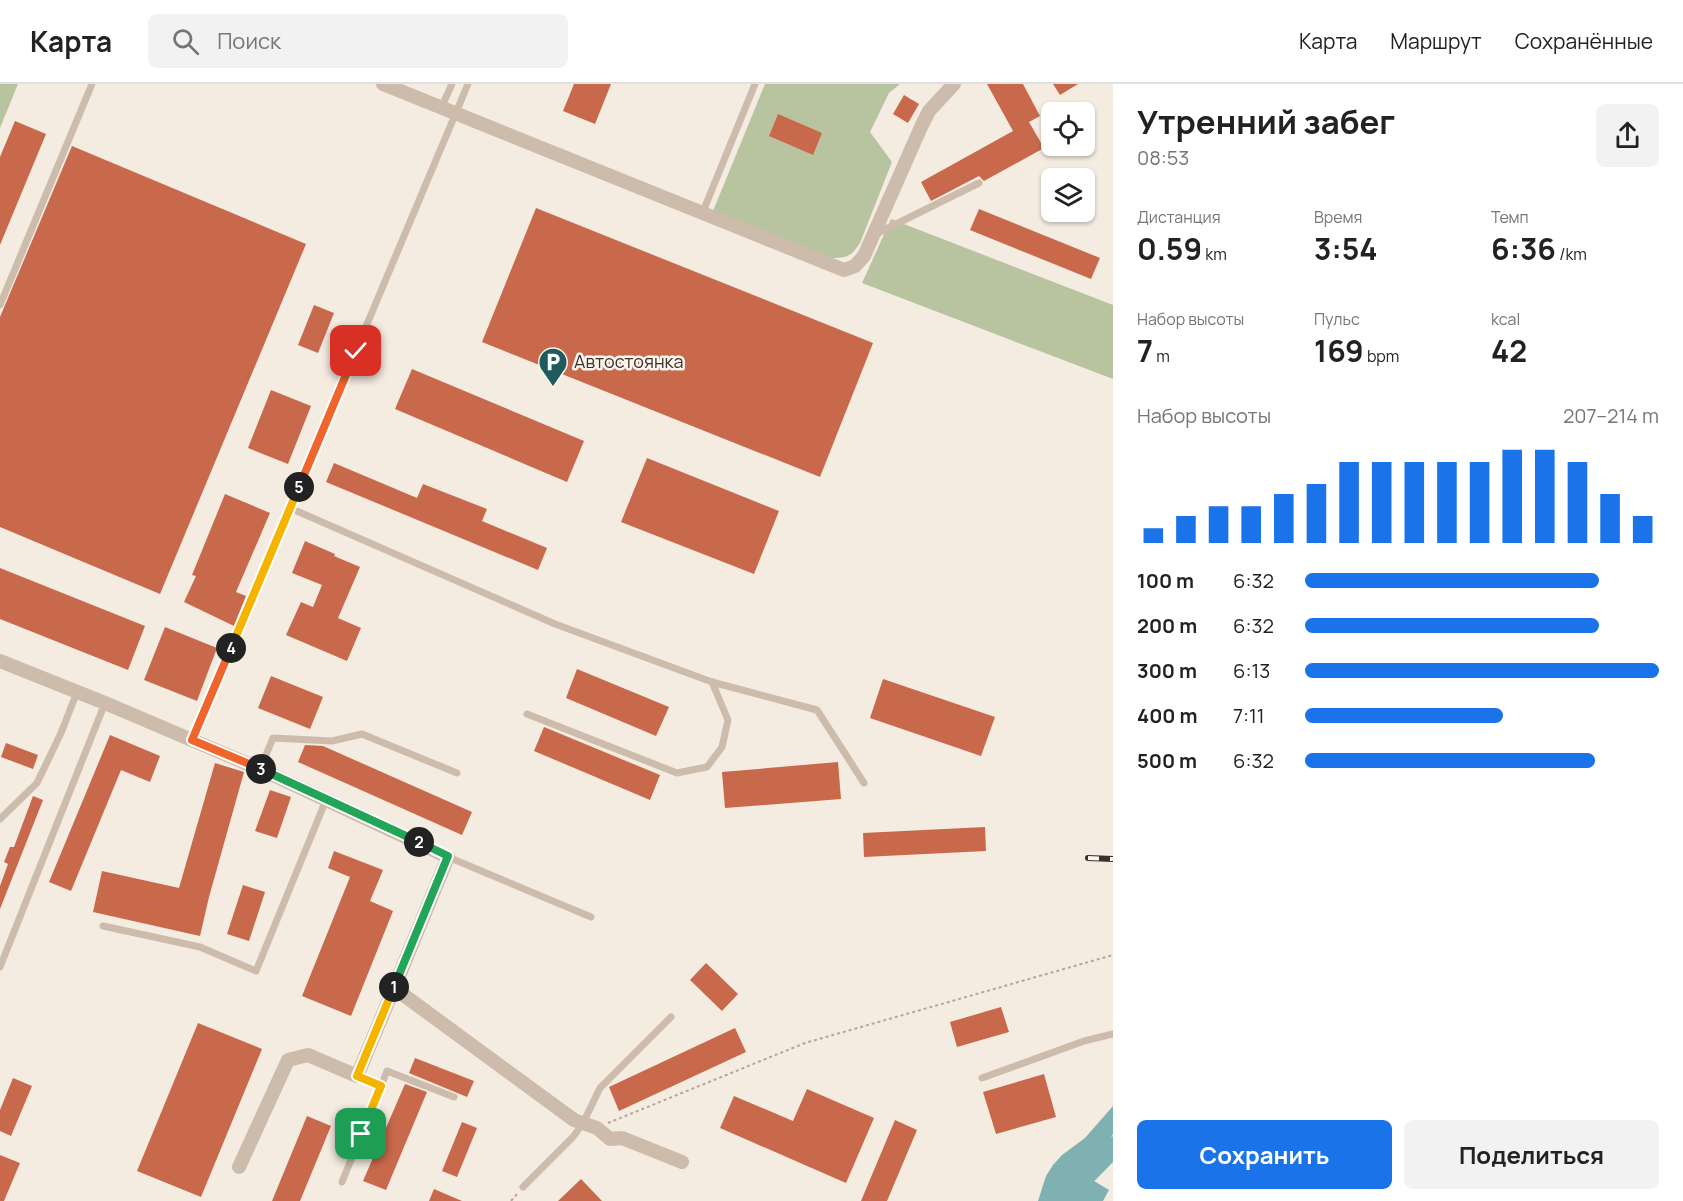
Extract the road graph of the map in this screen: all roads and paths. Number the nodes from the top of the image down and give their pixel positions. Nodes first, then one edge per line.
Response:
1 (92, 84) edge
2 (384, 84) edge
3 (452, 84) edge
4 (468, 84) edge
5 (755, 84) edge
6 (954, 84) edge
7 (441, 108) junction
8 (455, 114) junction
9 (979, 183) dead end
10 (702, 214) junction
11 (874, 235) junction
12 (0, 305) edge
13 (290, 508) junction
14 (0, 661) edge
15 (712, 682) junction
16 (77, 692) junction
17 (105, 703) junction
18 (527, 714) dead end
19 (192, 740) junction
20 (260, 769) junction
21 (457, 773) dead end
22 (864, 783) dead end
23 (327, 799) junction
24 (0, 819) edge
25 (448, 856) junction
26 (591, 916) dead end
27 (103, 926) dead end
28 (1113, 955) edge
29 (0, 968) edge
30 (394, 988) junction
31 (671, 1017) dead end
32 (1113, 1034) edge
33 (357, 1076) junction
34 (982, 1078) dead end
35 (381, 1086) junction
36 (454, 1097) dead end
37 (583, 1123) junction
38 (597, 1128) junction
39 (682, 1162) dead end
40 (239, 1167) dead end
41 (342, 1182) dead end
42 (523, 1187) dead end

1 - 12 lane
2 - 7 street
3 - 7 lane
4 - 8 lane
5 - 10 lane
6 - 11 street
7 - 8 street
8 - 10 street
8 - 13 lane
9 - 11 lane
10 - 11 street
13 - 15 lane
13 - 19 lane
14 - 16 street
15 - 18 lane
15 - 22 lane
16 - 17 street
16 - 24 lane
17 - 19 street
17 - 29 lane
19 - 20 street
20 - 21 lane
20 - 23 street
23 - 25 street
23 - 27 lane
25 - 26 lane
25 - 30 street
28 - 38 path
30 - 33 street
30 - 37 street
31 - 37 lane
32 - 34 lane
33 - 35 lane
33 - 40 street
35 - 36 lane
35 - 41 lane
37 - 38 street
37 - 42 lane
38 - 39 street

